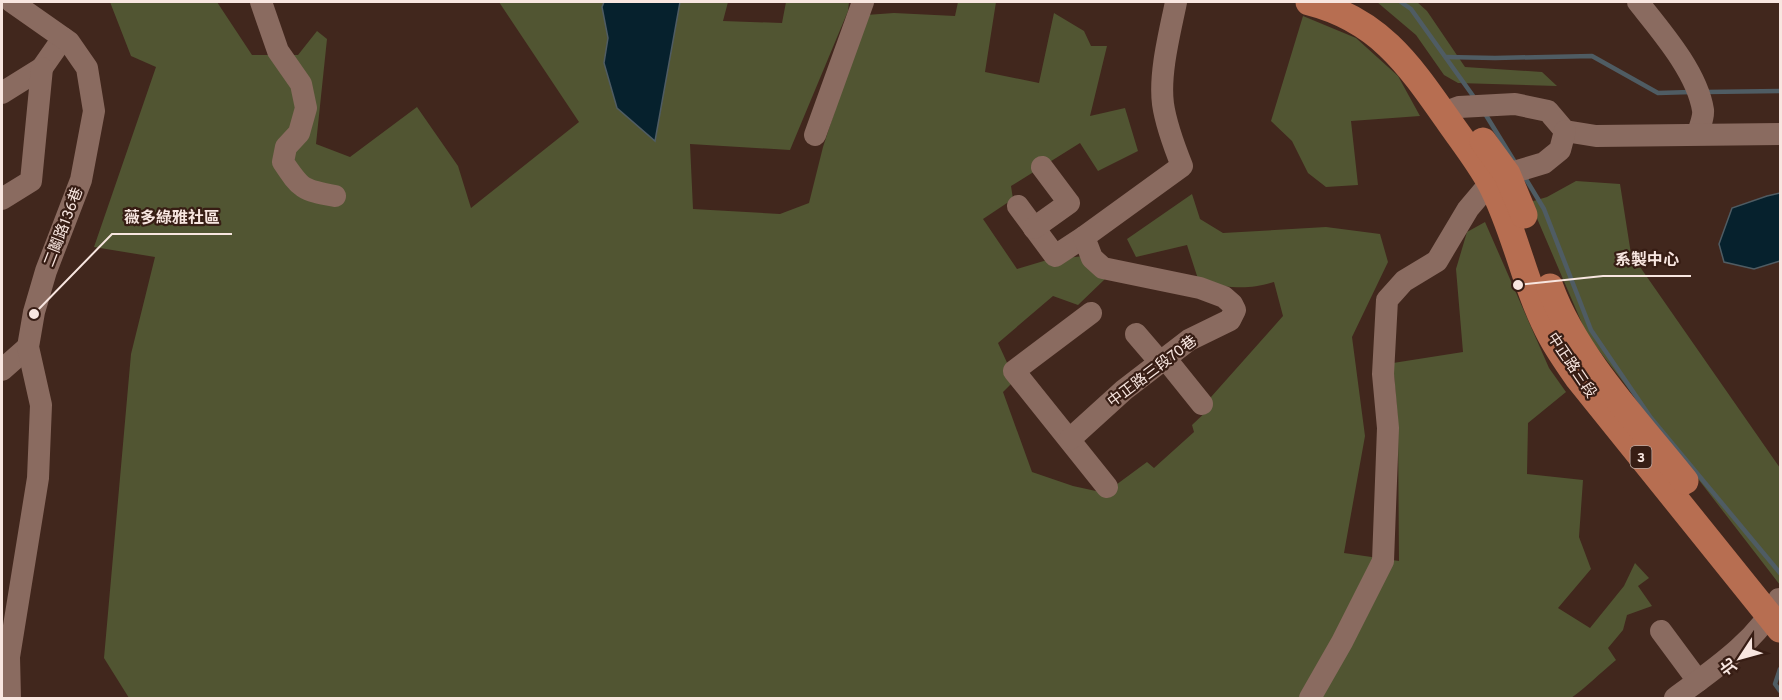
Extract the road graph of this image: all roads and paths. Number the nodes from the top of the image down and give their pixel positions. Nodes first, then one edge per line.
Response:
1 (12, 2) edge
2 (261, 2) edge
3 (863, 2) edge
4 (1176, 2) edge
5 (1309, 2) edge
6 (1357, 2) edge
7 (1638, 2) edge
8 (63, 38) junction
9 (42, 68) junction
10 (2, 93) edge
11 (1451, 110) junction
12 (1565, 131) junction
13 (1698, 133) junction
14 (1780, 134) edge
15 (815, 135) dead end
16 (1042, 167) dead end
17 (1499, 179) junction
18 (335, 196) dead end
19 (2, 198) edge
20 (1018, 206) dead end
21 (1034, 228) junction
22 (1084, 237) junction
23 (1091, 313) dead end
24 (1136, 334) dead end
25 (28, 347) junction
26 (1162, 360) junction
27 (2, 370) edge
28 (1202, 404) dead end
29 (1070, 439) junction
30 (1107, 487) dead end
31 (1778, 611) edge
32 (1660, 631) dead end
33 (1698, 681) junction
34 (10, 699) edge
35 (1310, 699) edge
36 (1675, 699) edge

1 - 8 street, 二鬮路136巷
2 - 18 street
3 - 15 street
4 - 22 street
5 - 11 main road, 中正路三段 / 3
6 - 11 main road, 中正路三段 / 3
7 - 13 street
8 - 9 street
8 - 25 street, 二鬮路136巷
9 - 10 street
9 - 19 street
11 - 12 street
11 - 17 main road, 中正路三段 / 3
12 - 13 street
12 - 17 street
13 - 14 street
16 - 21 street
17 - 31 main road, 中正路三段 / 3
17 - 35 street
20 - 21 street
21 - 22 street
22 - 26 street, 中正路三段70巷
23 - 29 street
24 - 26 street
25 - 27 street
25 - 34 street, 二鬮路136巷
26 - 28 street
26 - 29 street, 中正路三段70巷
29 - 30 street
31 - 33 street
32 - 33 street
33 - 36 street

